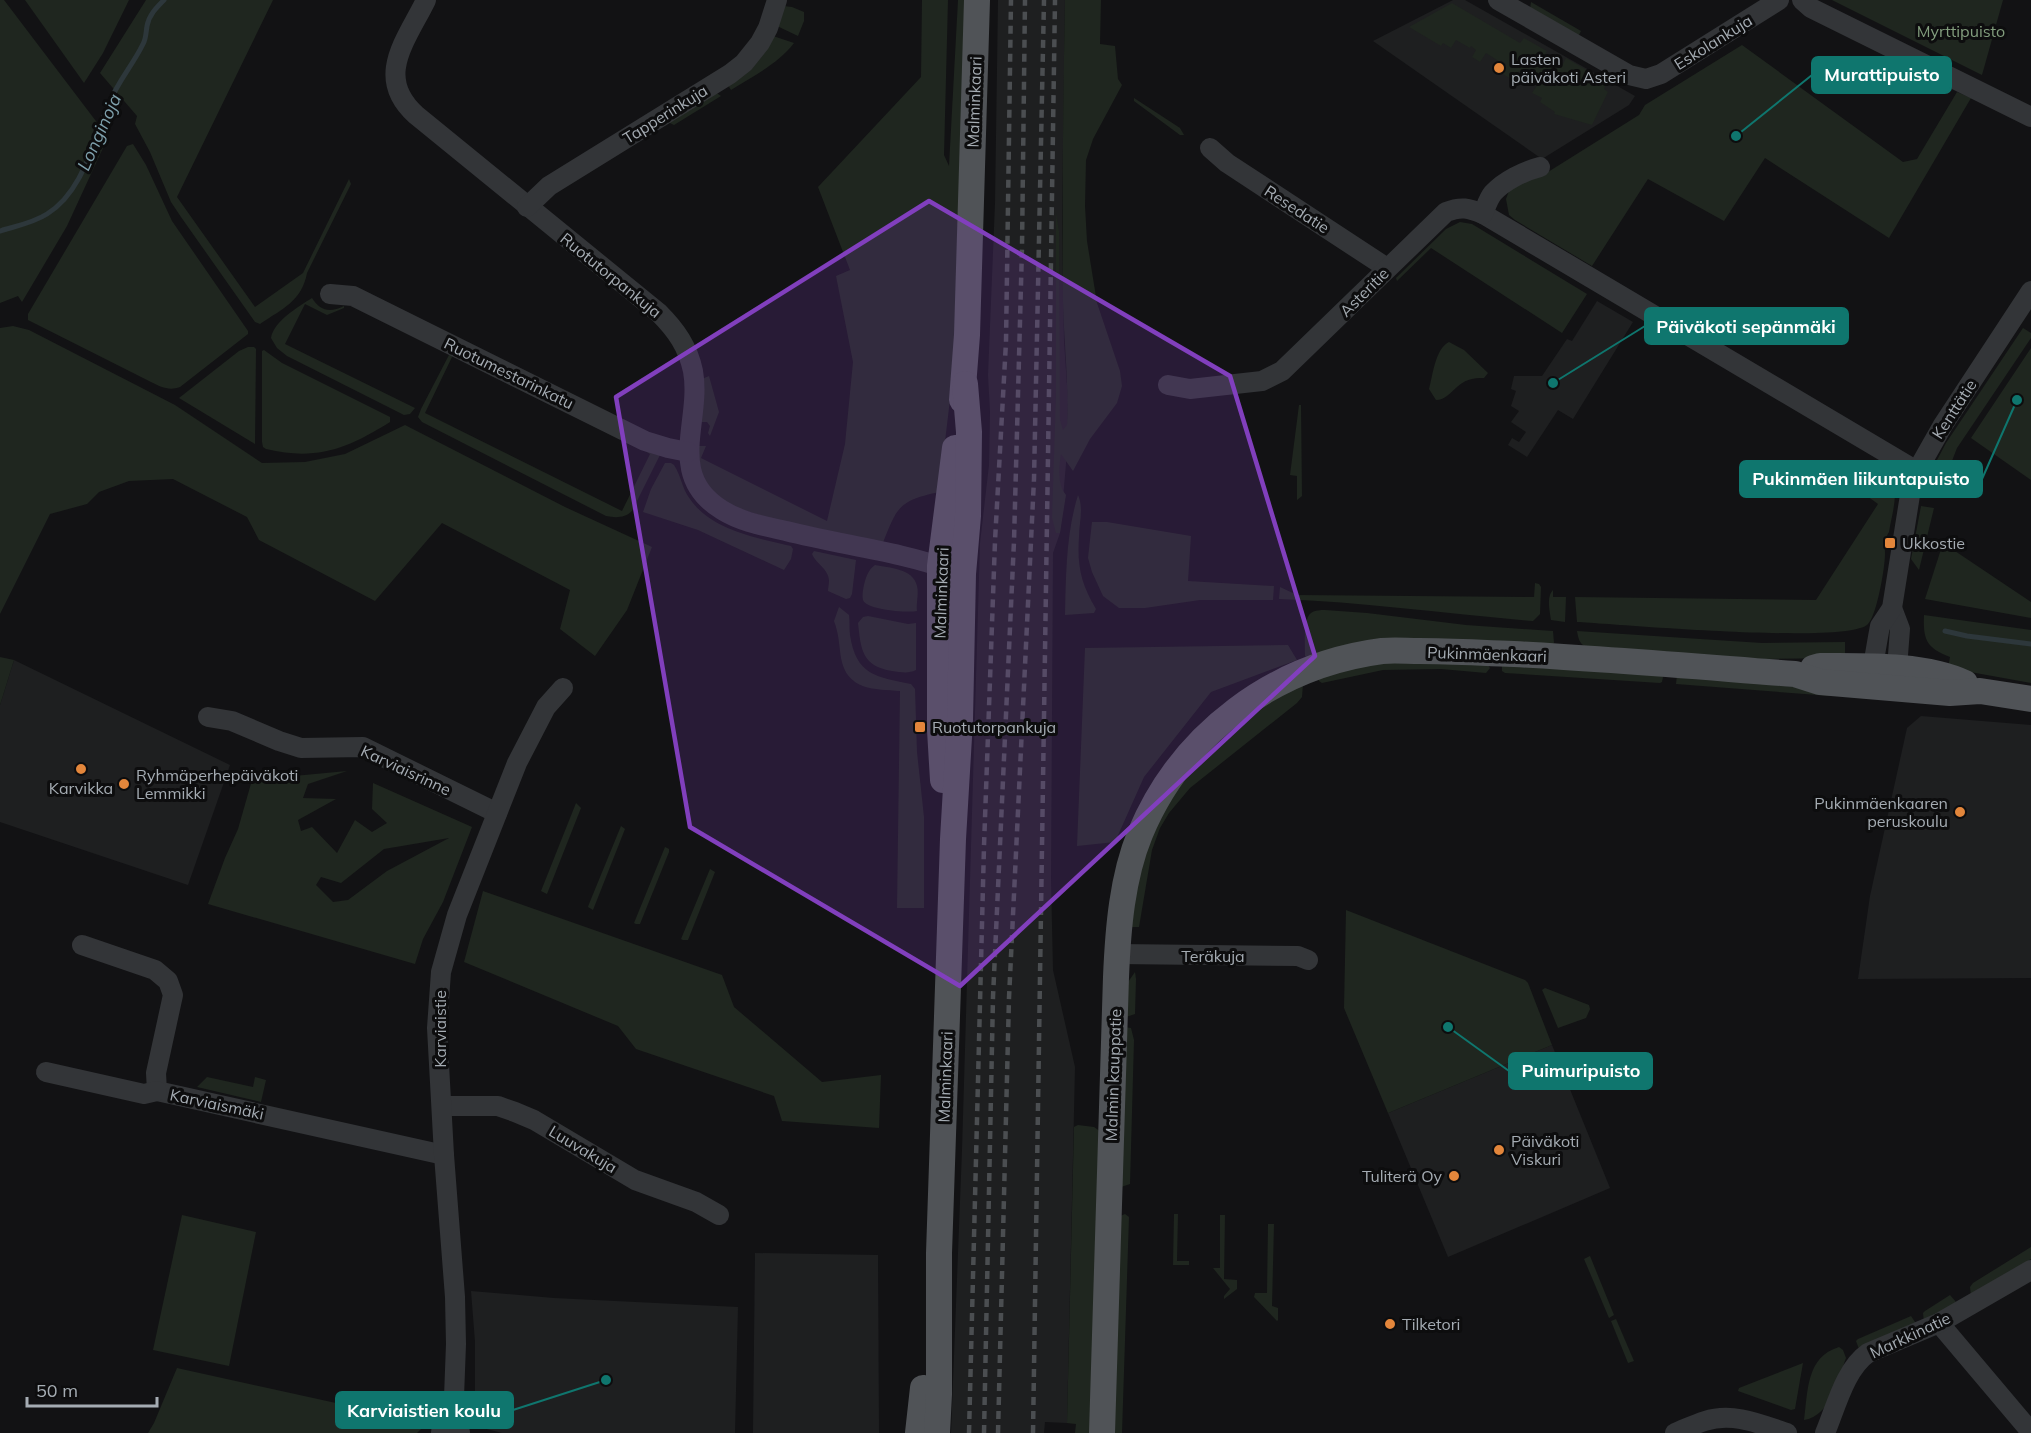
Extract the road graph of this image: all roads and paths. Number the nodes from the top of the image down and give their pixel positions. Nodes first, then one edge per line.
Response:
1 (426, 0) edge
2 (777, 0) edge
3 (977, 0) edge
4 (1498, 0) edge
5 (1779, 0) edge
6 (1802, 0) edge
7 (2031, 117) edge
8 (1210, 148) dead end
9 (1540, 167) dead end
10 (527, 207) junction
11 (1484, 214) junction
12 (1387, 268) junction
13 (2031, 291) edge
14 (330, 294) dead end
15 (1168, 385) dead end
16 (688, 452) junction
17 (1917, 471) junction
18 (951, 570) junction
19 (1882, 673) junction
20 (563, 688) dead end
21 (2031, 699) edge
22 (208, 717) dead end
23 (1202, 740) joint
24 (497, 813) junction
25 (82, 945) dead end
26 (1117, 954) junction
27 (1308, 960) dead end
28 (46, 1072) dead end
29 (157, 1091) junction
30 (441, 1106) junction
31 (444, 1155) junction
32 (719, 1215) dead end
33 (2031, 1270) edge
34 (938, 1314) junction
35 (1939, 1323) junction
36 (454, 1397) junction
37 (2031, 1432) edge
38 (441, 1433) edge
39 (460, 1433) edge
40 (918, 1433) edge
41 (937, 1433) edge
42 (1102, 1433) edge
43 (1675, 1433) edge
44 (1787, 1433) edge
45 (1825, 1433) edge

1 - 10 street, Ruotutorpankuja
2 - 10 street, Tapperinkuja
3 - 18 main road, Malminkaari
4 - 5 street, Eskolankuja
6 - 7 street
8 - 12 street, Resedatie
9 - 11 street
10 - 16 street, Ruotutorpankuja
11 - 12 street, Asteritie
11 - 17 street
12 - 15 street, Asteritie
13 - 17 street, Kenttätie
14 - 16 street, Ruotumestarinkatu
16 - 18 street, Ruotutorpankuja
17 - 19 street, Kenttätie
18 - 34 main road, Malminkaari
19 - 21 main road, Pukinmäenkaari
19 - 23 main road, Pukinmäenkaari
20 - 24 street, Karviaistie
22 - 24 street, Karviaisrinne
23 - 26 main road, Malmin kauppatie
24 - 30 street, Karviaistie
25 - 29 street, Karviaismäki
26 - 27 street, Teräkuja
26 - 42 main road, Malmin kauppatie
28 - 29 street
29 - 31 street, Karviaismäki
30 - 31 street, Karviaistie
30 - 32 street, Luuvakuja
31 - 36 street, Karviaistie
33 - 35 street, Markkinatie
34 - 40 main road, Malminkaari
34 - 41 main road, Malminkaari
35 - 37 street
35 - 45 street, Markkinatie
36 - 38 street, Karviaistie
36 - 39 street, Karviaistie
43 - 44 street

